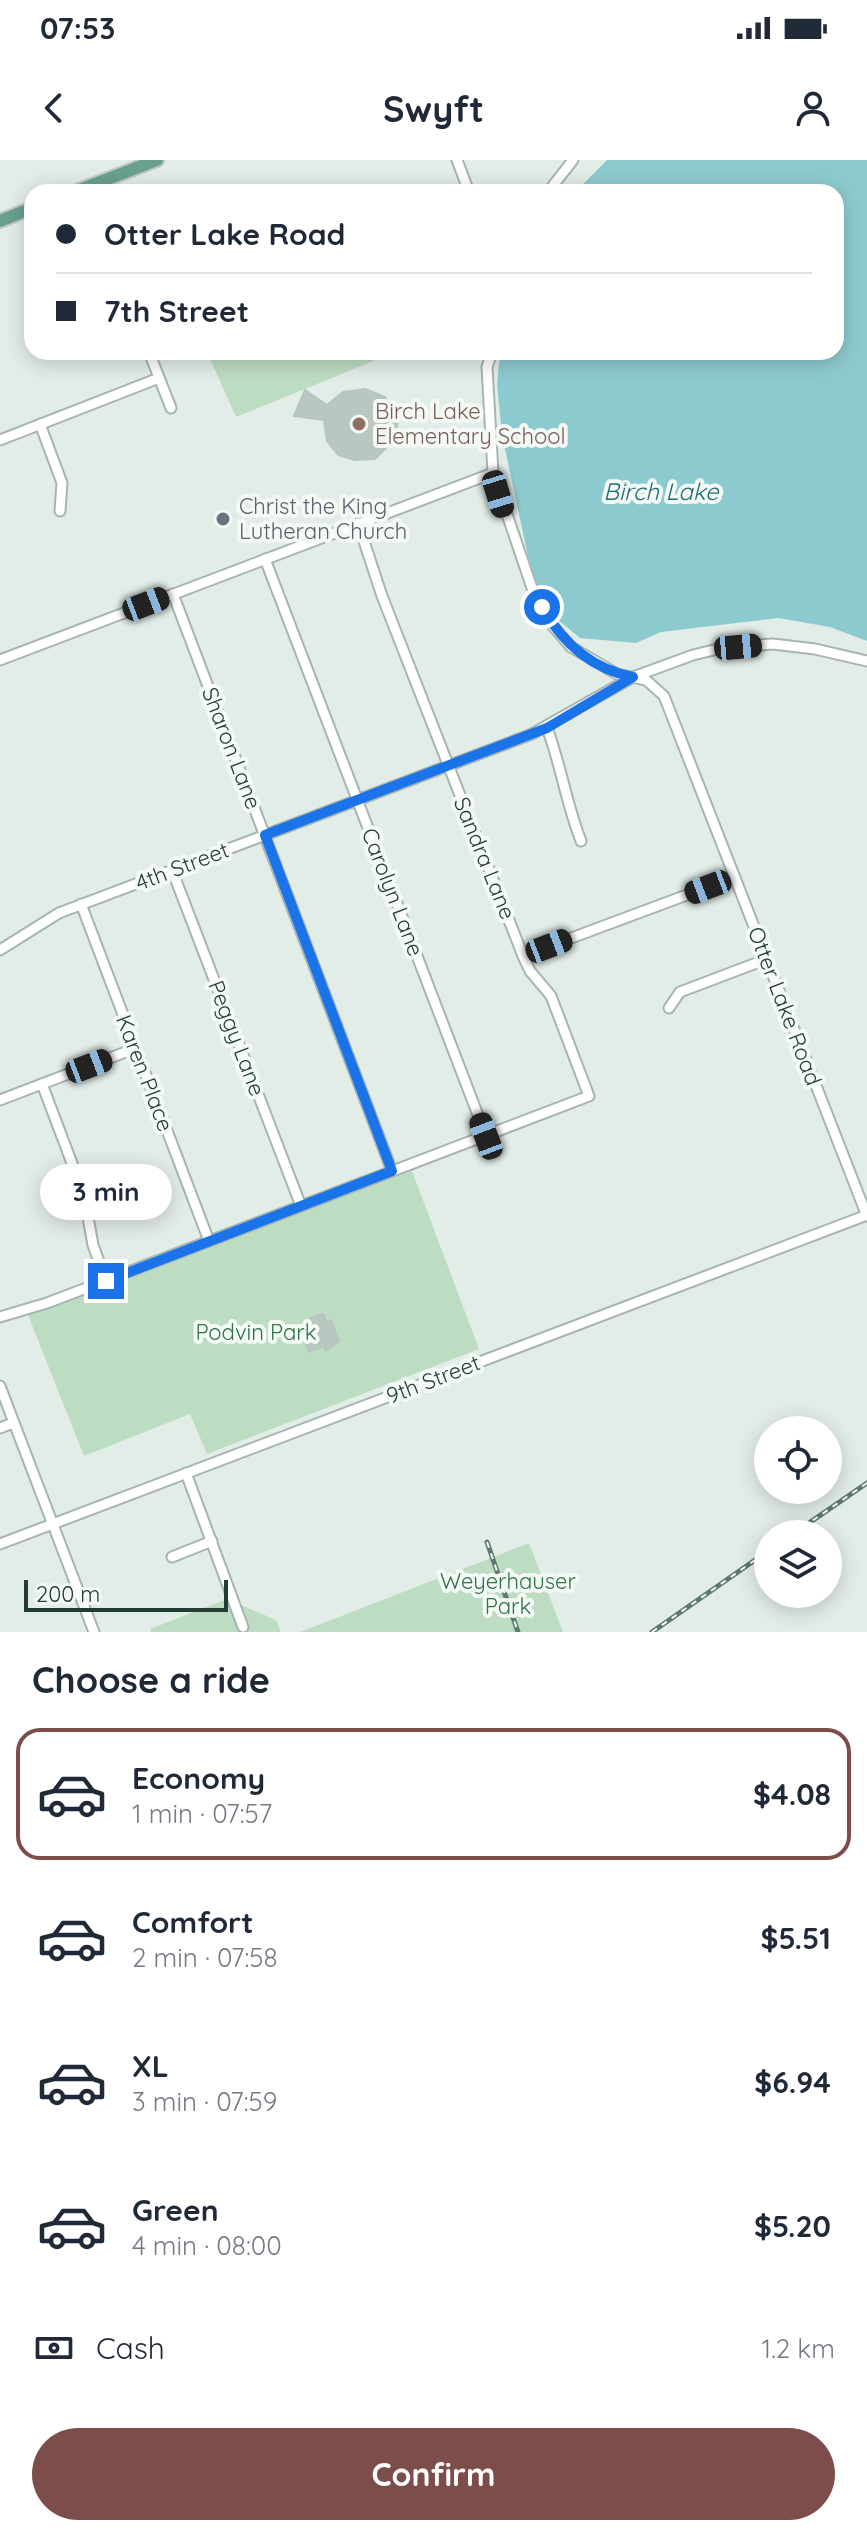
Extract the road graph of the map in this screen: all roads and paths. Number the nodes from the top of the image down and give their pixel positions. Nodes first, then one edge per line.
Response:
1 (157, 160) edge
2 (457, 160) edge
3 (573, 160) edge
4 (98, 184) edge
5 (466, 184) edge
6 (554, 184) edge
7 (24, 211) edge
8 (0, 221) edge
9 (152, 360) edge
10 (489, 360) edge
11 (159, 378) junction
12 (171, 408) dead end
13 (40, 424) junction
14 (0, 440) edge
15 (493, 473) junction
16 (60, 511) dead end
17 (358, 523) junction
18 (265, 559) junction
19 (173, 594) junction
20 (0, 660) edge
21 (867, 661) edge
22 (633, 677) junction
23 (547, 728) junction
24 (449, 767) junction
25 (357, 799) junction
26 (265, 835) junction
27 (581, 841) dead end
28 (172, 870) junction
29 (735, 877) junction
30 (81, 904) junction
31 (0, 950) edge
32 (523, 956) junction
33 (767, 959) junction
34 (669, 1008) dead end
35 (136, 1048) junction
36 (42, 1084) junction
37 (0, 1100) edge
38 (486, 1136) junction
39 (392, 1171) junction
40 (301, 1206) junction
41 (867, 1215) edge
42 (209, 1241) junction
43 (106, 1281) junction
44 (0, 1317) edge
45 (0, 1386) edge
46 (13, 1423) junction
47 (0, 1428) edge
48 (186, 1473) junction
49 (53, 1523) junction
50 (212, 1541) junction
51 (0, 1544) edge
52 (172, 1557) dead end
53 (243, 1627) dead end
54 (94, 1632) edge

1 - 4 main road
2 - 5 street
3 - 6 street
7 - 8 main road
9 - 11 street
10 - 15 street, Otter Lake Road
11 - 12 street
11 - 13 street
13 - 14 street
13 - 16 street
15 - 17 street
15 - 22 street, Otter Lake Road
17 - 18 street
17 - 24 street, Sandra Lane
18 - 19 street
18 - 25 street, Carolyn Lane
19 - 20 street
19 - 26 street, Sharon Lane
21 - 22 street, 4th Street
22 - 23 street, 4th Street
22 - 29 street, Otter Lake Road
23 - 24 street, 4th Street
23 - 27 street
24 - 25 street, 4th Street
24 - 32 street, Sandra Lane
25 - 26 street, 4th Street
25 - 38 street, Carolyn Lane
26 - 28 street, 4th Street
26 - 39 street, Sharon Lane
28 - 30 street, 4th Street
28 - 40 street, Peggy Lane
29 - 32 street
29 - 33 street, Otter Lake Road
30 - 31 street, 4th Street
30 - 35 street, Karen Place
32 - 38 street, Sandra Lane
33 - 34 street
33 - 41 street, Otter Lake Road
35 - 36 street
35 - 42 street, Karen Place
36 - 37 street
36 - 43 street
38 - 39 street
39 - 40 street
40 - 42 street
41 - 48 street, 9th Street
42 - 43 street
43 - 44 street
45 - 46 street
46 - 47 street
46 - 49 street
48 - 49 street, 9th Street
48 - 50 street
49 - 51 street, 9th Street
49 - 54 street
50 - 52 street
50 - 53 street

